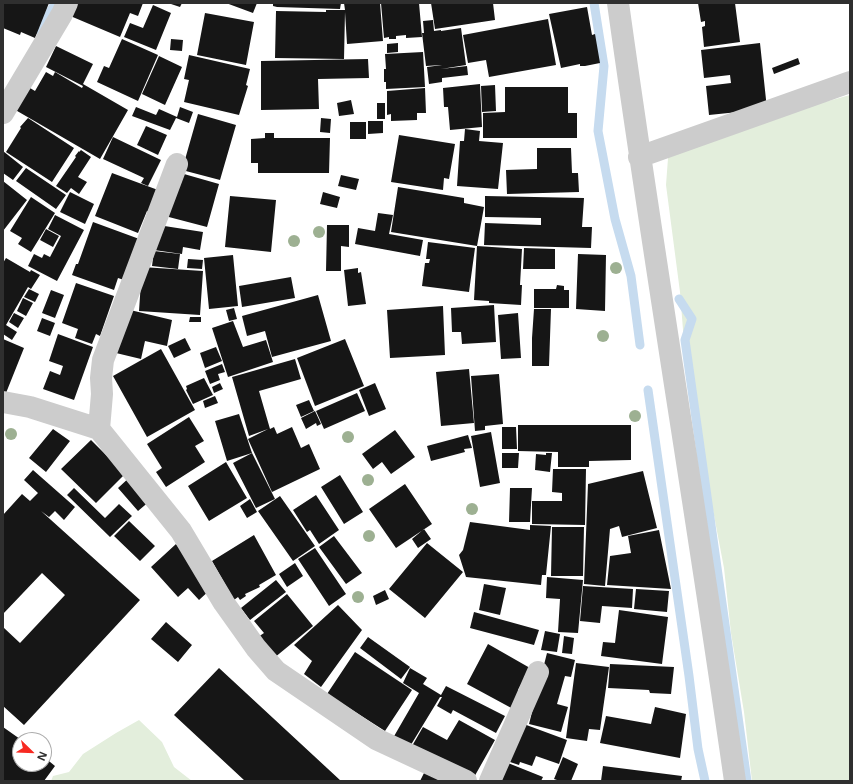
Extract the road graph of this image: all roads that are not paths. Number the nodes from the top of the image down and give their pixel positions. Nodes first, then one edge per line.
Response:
1 (67, 3) edge
2 (618, 3) edge
3 (850, 82) edge
4 (3, 113) edge
5 (639, 157) junction
6 (176, 164) dead end
7 (3, 402) edge
8 (99, 430) junction
9 (538, 672) dead end
10 (466, 781) edge
11 (490, 781) edge
12 (735, 781) edge

1 - 4 street
2 - 5 street
3 - 5 street
5 - 12 street
6 - 8 street
7 - 8 street
8 - 10 street
9 - 11 street

